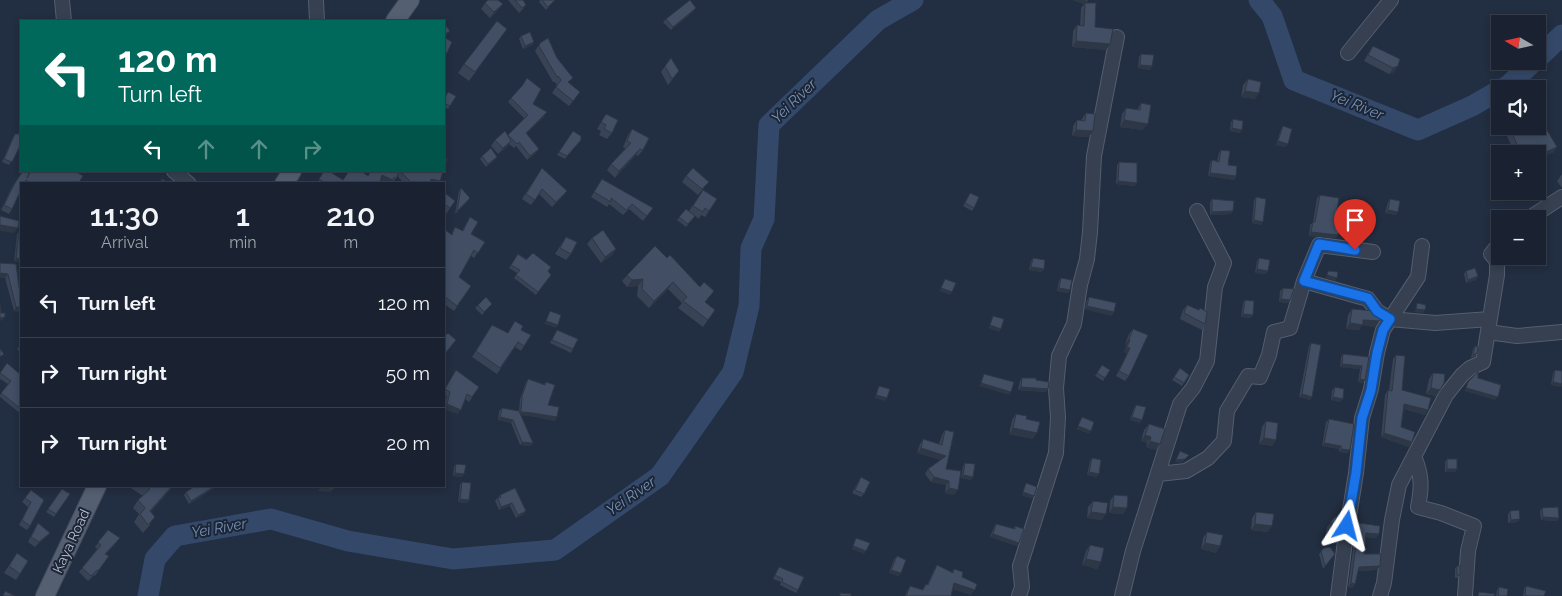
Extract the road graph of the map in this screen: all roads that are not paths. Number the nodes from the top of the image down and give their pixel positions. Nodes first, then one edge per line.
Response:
1 (62, 0) edge
2 (316, 0) edge
3 (410, 0) edge
4 (1391, 0) edge
5 (64, 20) edge
6 (317, 20) edge
7 (396, 20) edge
8 (1117, 36) dead end
9 (1348, 53) dead end
10 (175, 172) edge
11 (187, 182) edge
12 (1562, 197) edge
13 (1542, 210) edge
14 (1197, 211) dead end
15 (1422, 246) dead end
16 (1373, 252) dead end
17 (1497, 265) edge
18 (1304, 281) junction
19 (1390, 319) junction
20 (1489, 326) junction
21 (1562, 332) edge
22 (1414, 456) junction
23 (1158, 474) junction
24 (97, 487) edge
25 (45, 596) edge
26 (1019, 596) edge
27 (1122, 596) edge
28 (1338, 596) edge
29 (1380, 596) edge
30 (1465, 596) edge

1 - 5 street
2 - 6 street
3 - 7 main road
4 - 9 street
8 - 26 street
10 - 11 street
12 - 13 street
14 - 23 street
15 - 19 street
16 - 18 street
17 - 20 street
18 - 19 street
18 - 23 street
19 - 20 street
19 - 28 street
20 - 21 street
20 - 22 street
22 - 29 street
22 - 30 street
23 - 27 street
24 - 25 main road, Kaya Road

